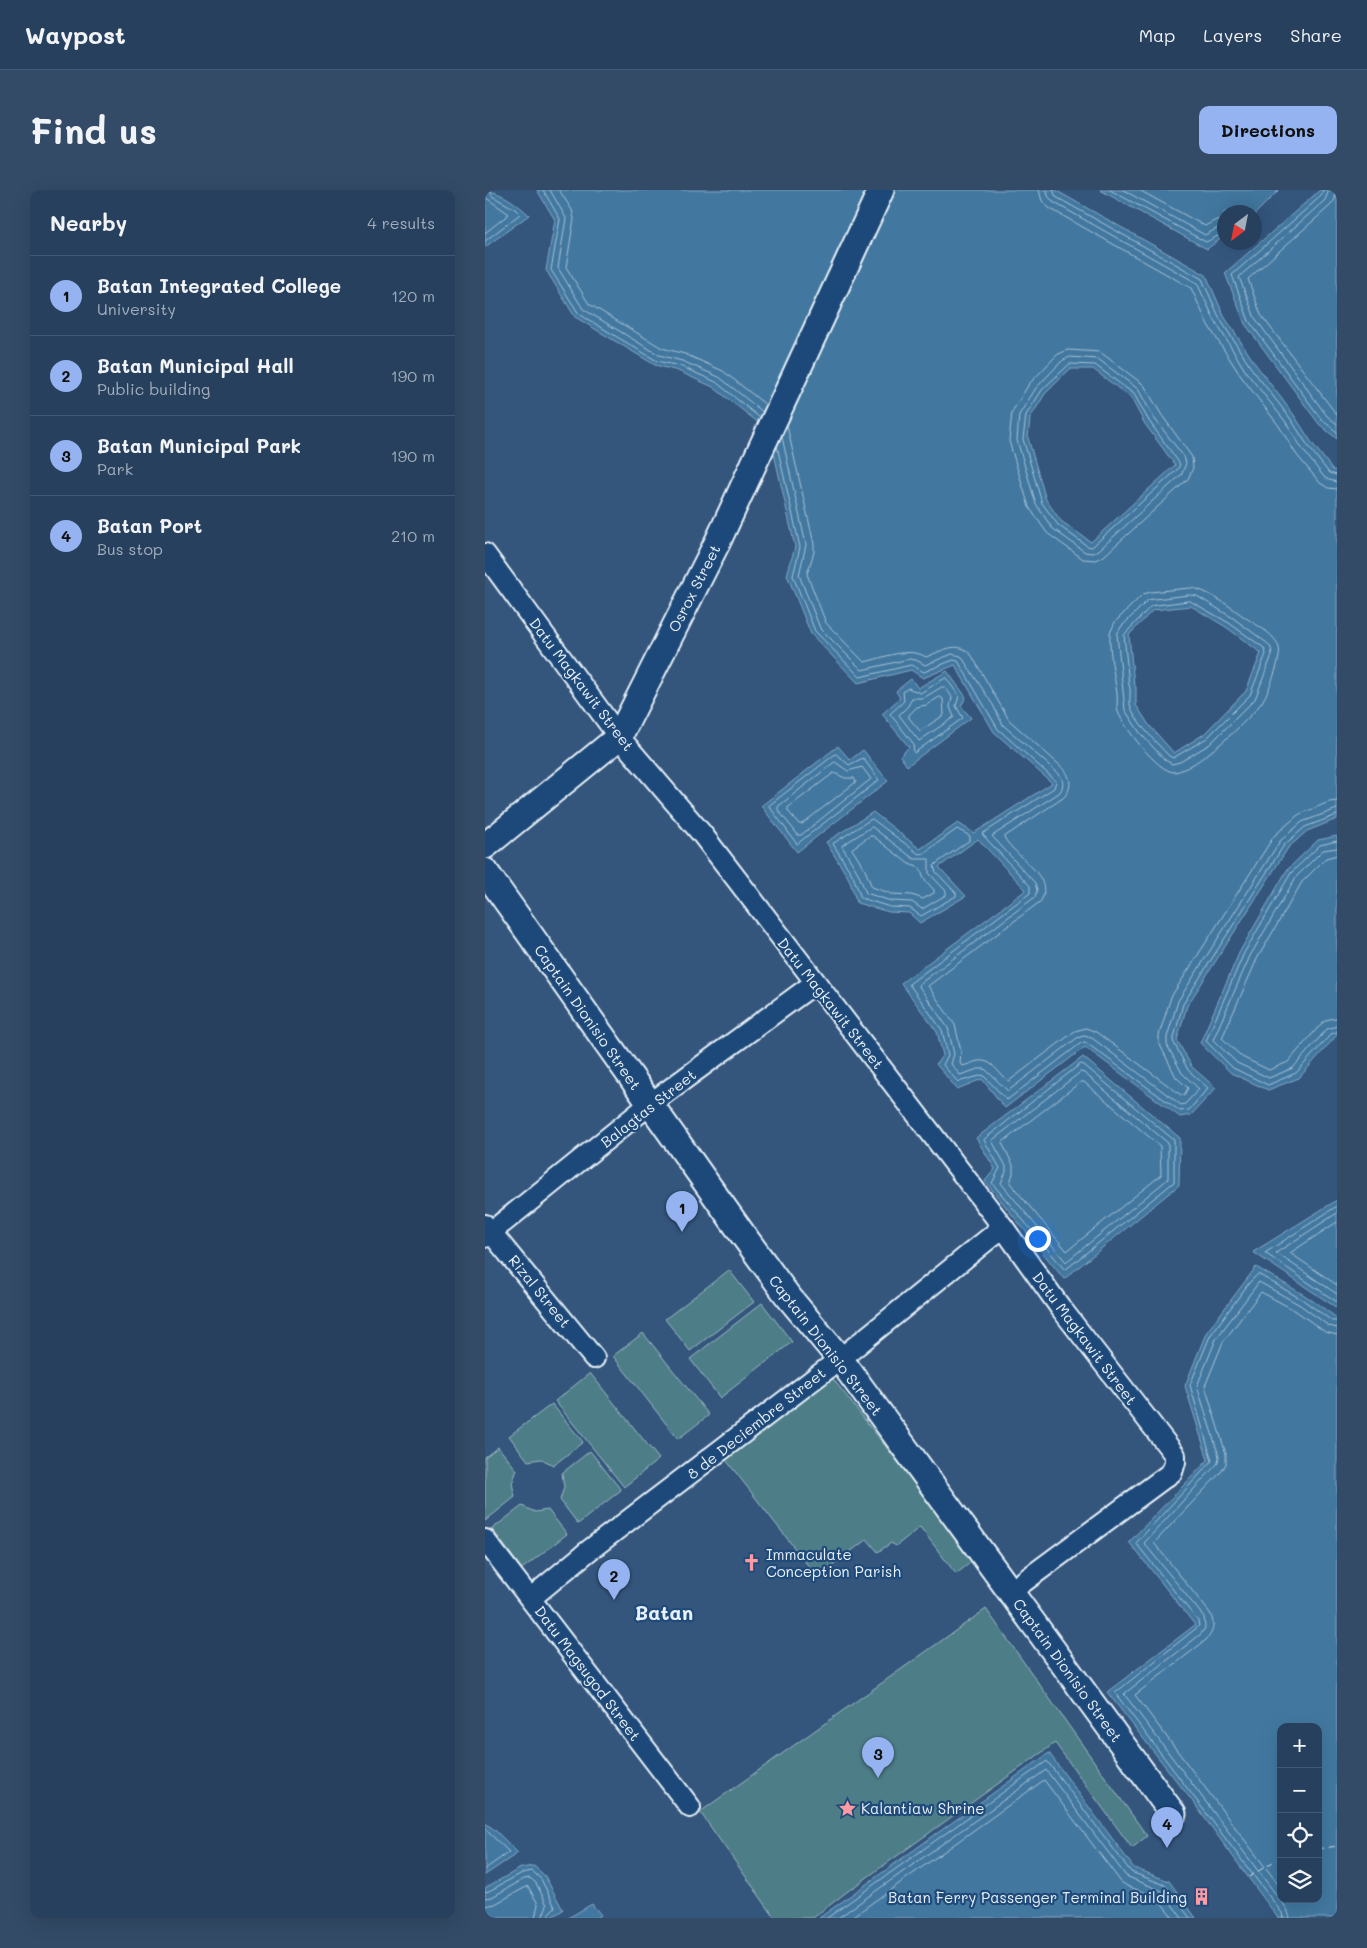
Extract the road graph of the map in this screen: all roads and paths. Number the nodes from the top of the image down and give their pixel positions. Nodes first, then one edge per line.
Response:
1 (881, 190) edge
2 (485, 554) edge
3 (619, 737) junction
4 (485, 846) edge
5 (485, 872) edge
6 (815, 983) junction
7 (650, 1104) junction
8 (1003, 1227) junction
9 (487, 1231) edge
10 (595, 1358) dead end
11 (840, 1359) junction
12 (485, 1540) edge
13 (1011, 1590) junction
14 (531, 1598) junction
15 (690, 1807) dead end
16 (1173, 1814) dead end

1 - 3 street, Osrox Street
2 - 3 street, Datu Magkawit Street
3 - 4 street, Osrox Street
3 - 6 street, Datu Magkawit Street
5 - 7 street, Captain Dionisio Street
6 - 7 street, Balagtas Street
6 - 8 street, Datu Magkawit Street
7 - 9 street, Balagtas Street
7 - 11 street, Captain Dionisio Street
8 - 11 street, 8 de Deciembre Street
8 - 13 street, Datu Magkawit Street
9 - 10 street, Rizal Street
11 - 13 street, Captain Dionisio Street
11 - 14 street, 8 de Deciembre Street
12 - 14 street, Datu Magsugod Street
13 - 16 street, Captain Dionisio Street
14 - 15 street, Datu Magsugod Street

